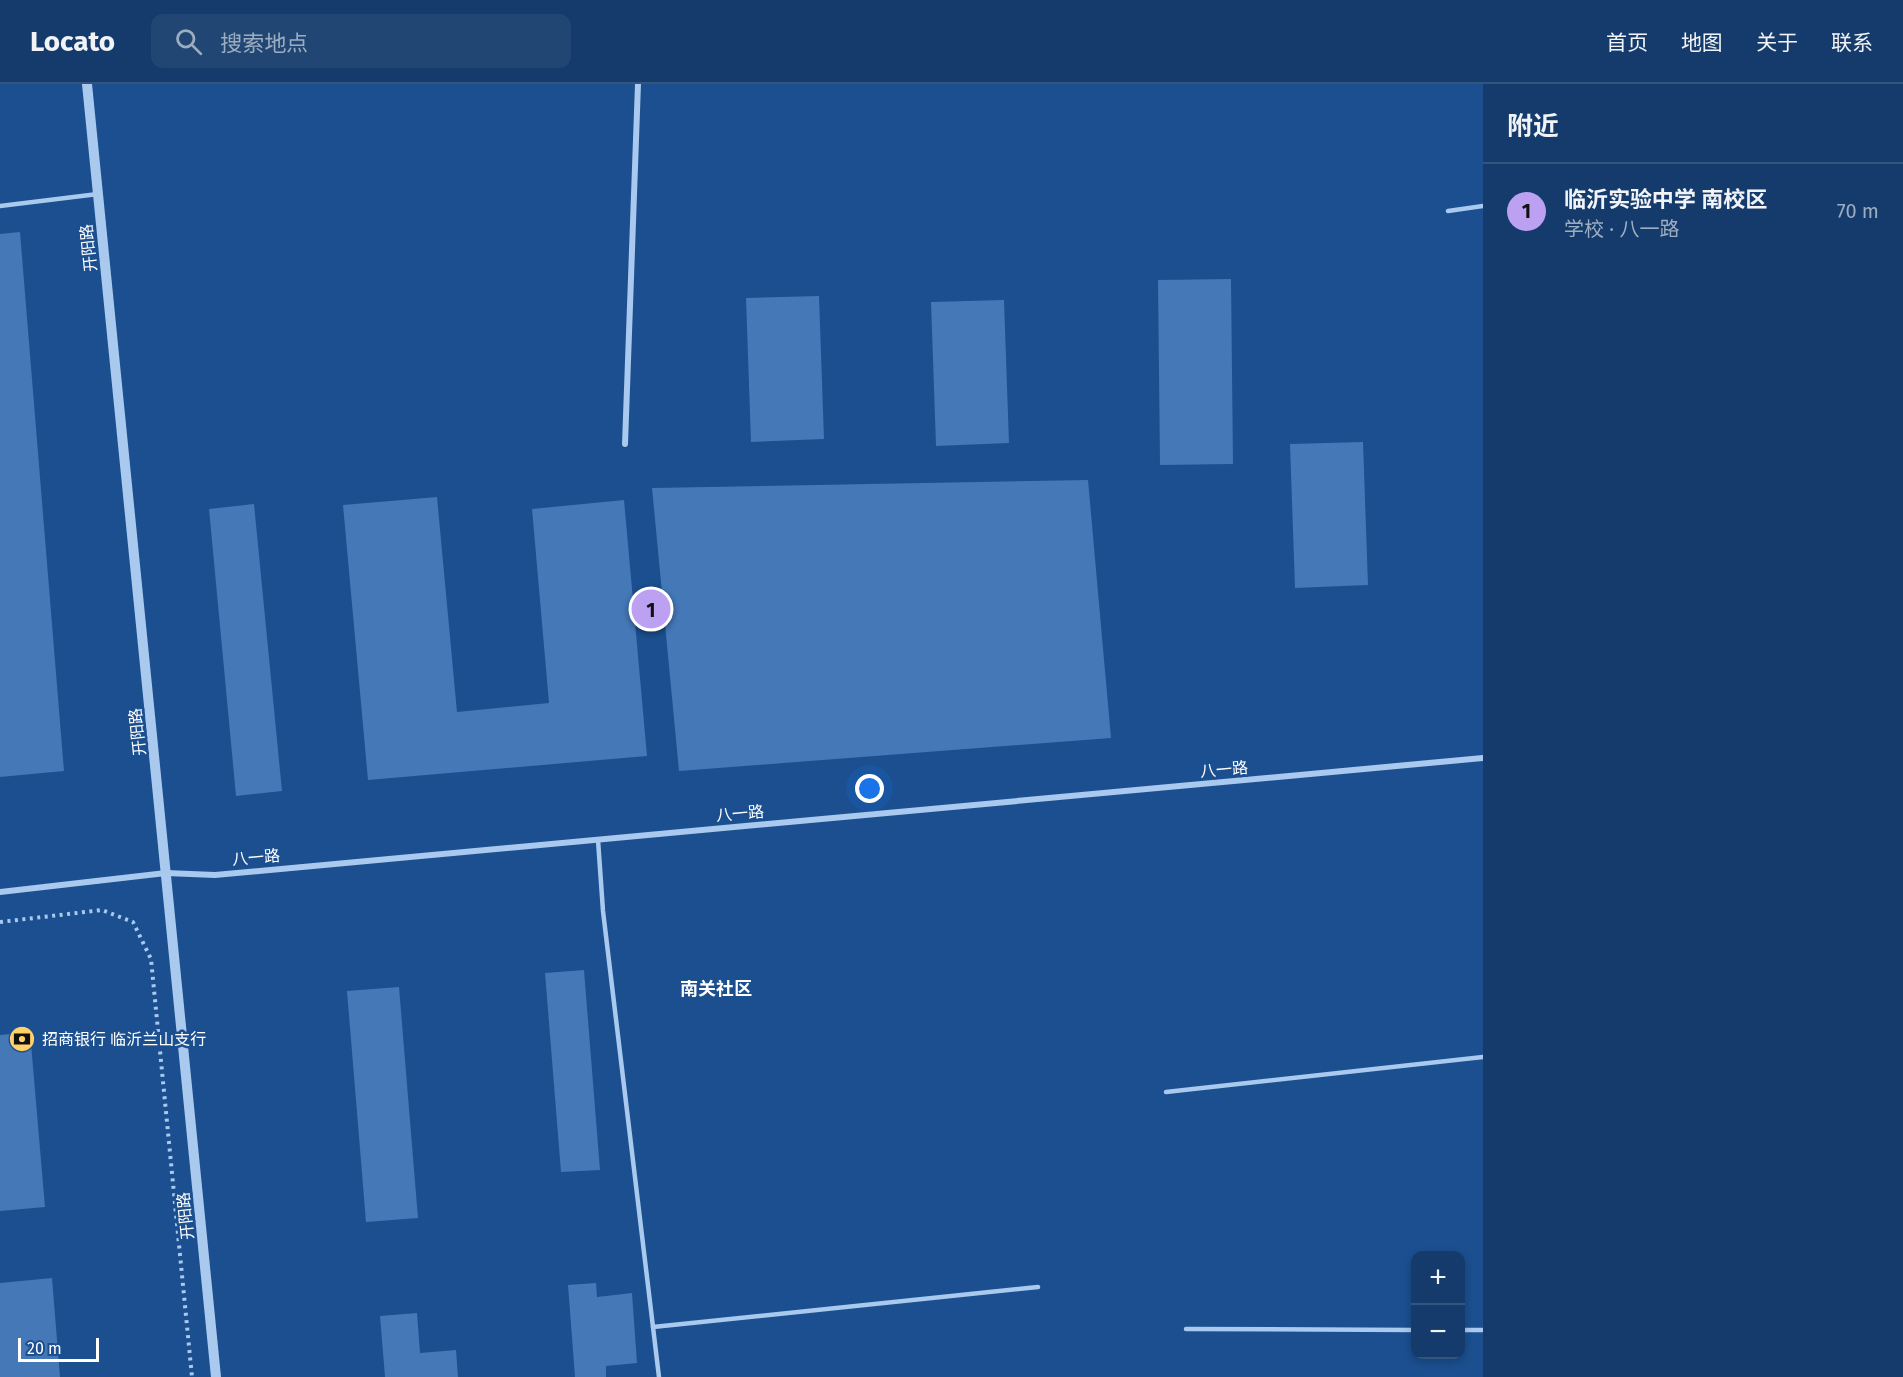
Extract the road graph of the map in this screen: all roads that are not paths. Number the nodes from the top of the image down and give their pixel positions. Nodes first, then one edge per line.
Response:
1 (87, 84) edge
2 (638, 84) edge
3 (98, 194) junction
4 (0, 206) edge
5 (1483, 206) edge
6 (1448, 210) dead end
7 (625, 444) dead end
8 (1483, 758) edge
9 (598, 840) junction
10 (166, 873) junction
11 (0, 892) edge
12 (1483, 1057) edge
13 (1166, 1092) dead end
14 (1038, 1287) dead end
15 (653, 1326) junction
16 (1185, 1329) dead end
17 (1411, 1330) edge
18 (1465, 1330) edge
19 (1483, 1330) edge
20 (216, 1377) edge
21 (659, 1377) edge

1 - 3 street, 开阳路
2 - 7 street
3 - 4 lane
3 - 10 street, 开阳路
5 - 6 lane
8 - 9 street, 八一路
9 - 10 street, 八一路
9 - 15 lane
10 - 11 street, 八一路
10 - 20 street, 开阳路
12 - 13 lane
14 - 15 lane
15 - 21 lane
16 - 17 lane
18 - 19 lane

